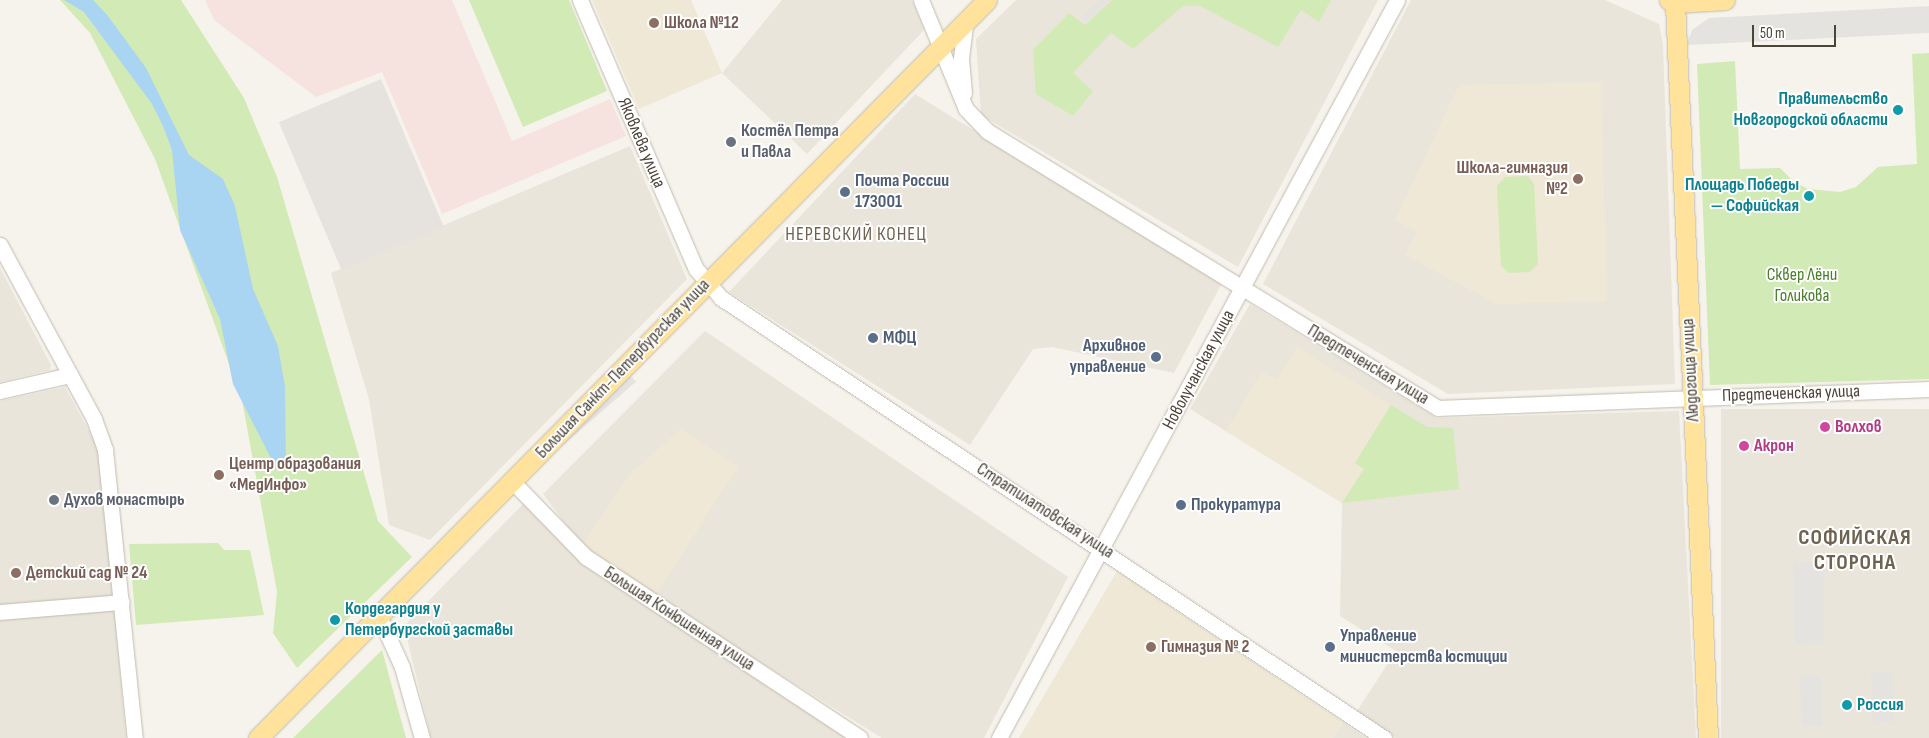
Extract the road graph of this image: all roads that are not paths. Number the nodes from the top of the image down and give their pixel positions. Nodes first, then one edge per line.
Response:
1 (580, 0) edge
2 (921, 0) edge
3 (987, 0) edge
4 (1397, 0) edge
5 (1725, 0) edge
6 (1672, 1) edge
7 (965, 23) junction
8 (940, 48) junction
9 (966, 109) junction
10 (0, 245) edge
11 (706, 283) junction
12 (1242, 288) junction
13 (70, 375) junction
14 (1929, 389) edge
15 (0, 391) edge
16 (1692, 398) junction
17 (512, 482) junction
18 (1103, 549) junction
19 (122, 602) junction
20 (0, 612) edge
21 (379, 616) junction
22 (135, 738) edge
23 (258, 738) edge
24 (422, 738) edge
25 (860, 738) edge
26 (999, 738) edge
27 (1384, 738) edge
28 (1708, 738) edge

1 - 11 street, Яковлева улица
2 - 8 street, Предтеченская улица
3 - 7 main road, Большая Санкт-Петербургская улица
4 - 12 street, Новолучанская улица
5 - 6 main road
6 - 16 main road, Людогоща улица
7 - 8 main road, Большая Санкт-Петербургская улица
7 - 9 street
8 - 9 street, Предтеченская улица
8 - 11 main road, Большая Санкт-Петербургская улица
9 - 12 street, Предтеченская улица
10 - 13 street
11 - 17 main road, Большая Санкт-Петербургская улица
11 - 18 street, Стратилатовская улица
12 - 16 street, Предтеченская улица
12 - 18 street, Новолучанская улица
13 - 15 street
13 - 19 street
14 - 16 street, Предтеченская улица
16 - 28 main road, Людогоща улица
17 - 21 main road, Большая Санкт-Петербургская улица
17 - 25 street, Большая Конюшенная улица
18 - 26 street, Новолучанская улица
18 - 27 street, Стратилатовская улица
19 - 20 street
19 - 22 street
21 - 23 main road, Большая Санкт-Петербургская улица
21 - 24 street

